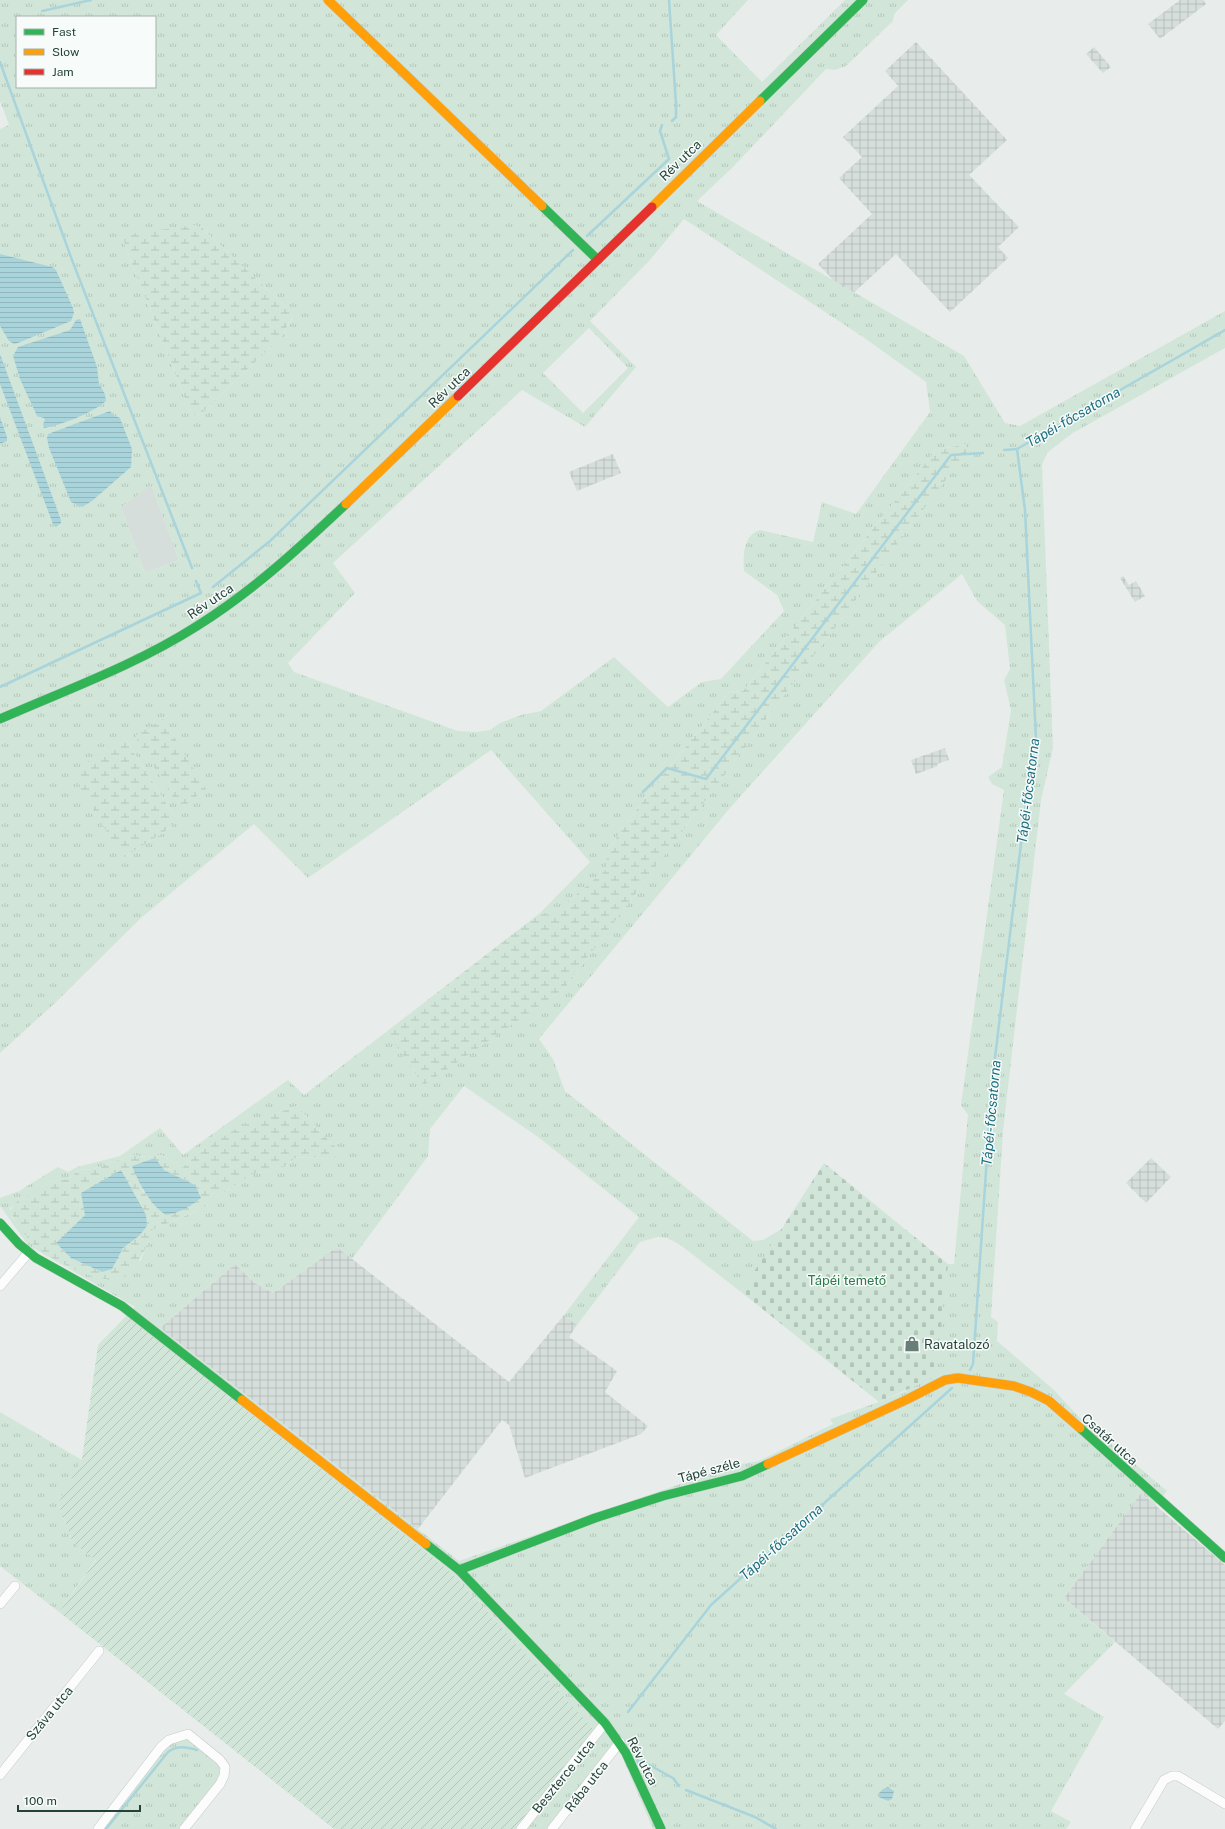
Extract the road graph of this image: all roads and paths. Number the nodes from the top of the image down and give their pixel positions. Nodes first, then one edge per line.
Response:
1 (328, 0) edge
2 (863, 0) edge
3 (598, 260) junction
4 (0, 719) edge
5 (0, 1223) edge
6 (29, 1252) junction
7 (0, 1286) edge
8 (958, 1378) joint
9 (1225, 1558) edge
10 (459, 1570) junction
11 (15, 1586) dead end
12 (0, 1604) edge
13 (99, 1651) dead end
14 (605, 1724) junction
15 (620, 1742) junction
16 (0, 1775) edge
17 (1225, 1804) edge
18 (98, 1829) edge
19 (184, 1829) edge
20 (521, 1829) edge
21 (552, 1829) edge
22 (661, 1829) edge
23 (1135, 1829) edge

1 - 3 street
2 - 3 street, Rév utca
3 - 4 street, Rév utca
5 - 6 street, Rév utca
6 - 7 street
6 - 10 street, Rév utca
8 - 9 street, Csatár utca
8 - 10 street, Tápé széle
10 - 14 street, Rév utca
11 - 12 street
13 - 16 street, Száva utca
14 - 15 street, Rév utca
14 - 20 street, Beszterce utca
15 - 21 street, Rába utca
15 - 22 street, Rév utca
17 - 23 street
18 - 19 street

